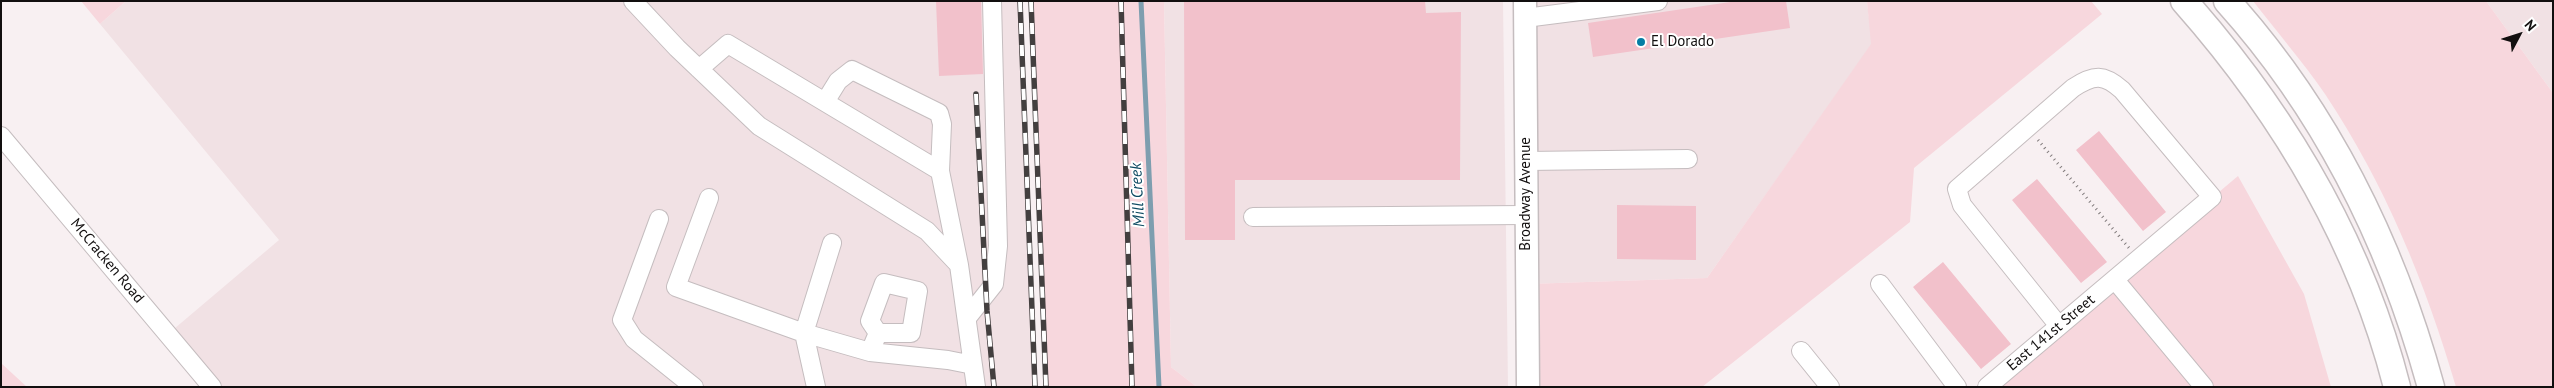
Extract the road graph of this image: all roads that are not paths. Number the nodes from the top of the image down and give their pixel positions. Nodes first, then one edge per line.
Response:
1 (634, 1) edge
2 (992, 1) edge
3 (1658, 1) edge
4 (2184, 1) edge
5 (2227, 1) edge
6 (1525, 10) edge
7 (699, 69) junction
8 (825, 102) junction
9 (1, 136) edge
10 (1688, 159) dead end
11 (1526, 161) junction
12 (940, 171) junction
13 (708, 198) dead end
14 (1526, 215) junction
15 (1253, 217) dead end
16 (659, 218) dead end
17 (832, 243) dead end
18 (959, 265) junction
19 (2114, 280) junction
20 (1880, 284) dead end
21 (967, 318) junction
22 (2059, 326) junction
23 (804, 333) junction
24 (878, 333) dead end
25 (1801, 351) dead end
26 (870, 352) junction
27 (973, 365) junction
28 (212, 387) edge
29 (694, 387) edge
30 (816, 387) edge
31 (976, 387) edge
32 (1528, 387) edge
33 (1830, 387) edge
34 (1957, 387) edge
35 (1987, 387) edge
36 (2204, 387) edge
37 (2397, 387) edge
38 (2431, 387) edge

1 - 7 street
2 - 21 street
3 - 6 street
4 - 37 highway
5 - 38 highway
6 - 11 main road, Broadway Avenue
7 - 8 street
7 - 18 street
8 - 12 street
8 - 12 street
9 - 28 street, McCracken Road
10 - 11 street
11 - 14 main road, Broadway Avenue
12 - 18 street
13 - 23 street
14 - 15 street
14 - 32 main road, Broadway Avenue
16 - 29 street
17 - 23 street
18 - 21 street
19 - 22 street, East 141st Street
19 - 22 street, East 141st Street
19 - 36 street
20 - 34 street
21 - 27 street
22 - 35 street, East 141st Street
23 - 26 street
23 - 30 street
24 - 26 street
25 - 33 street
26 - 27 street
27 - 31 street

